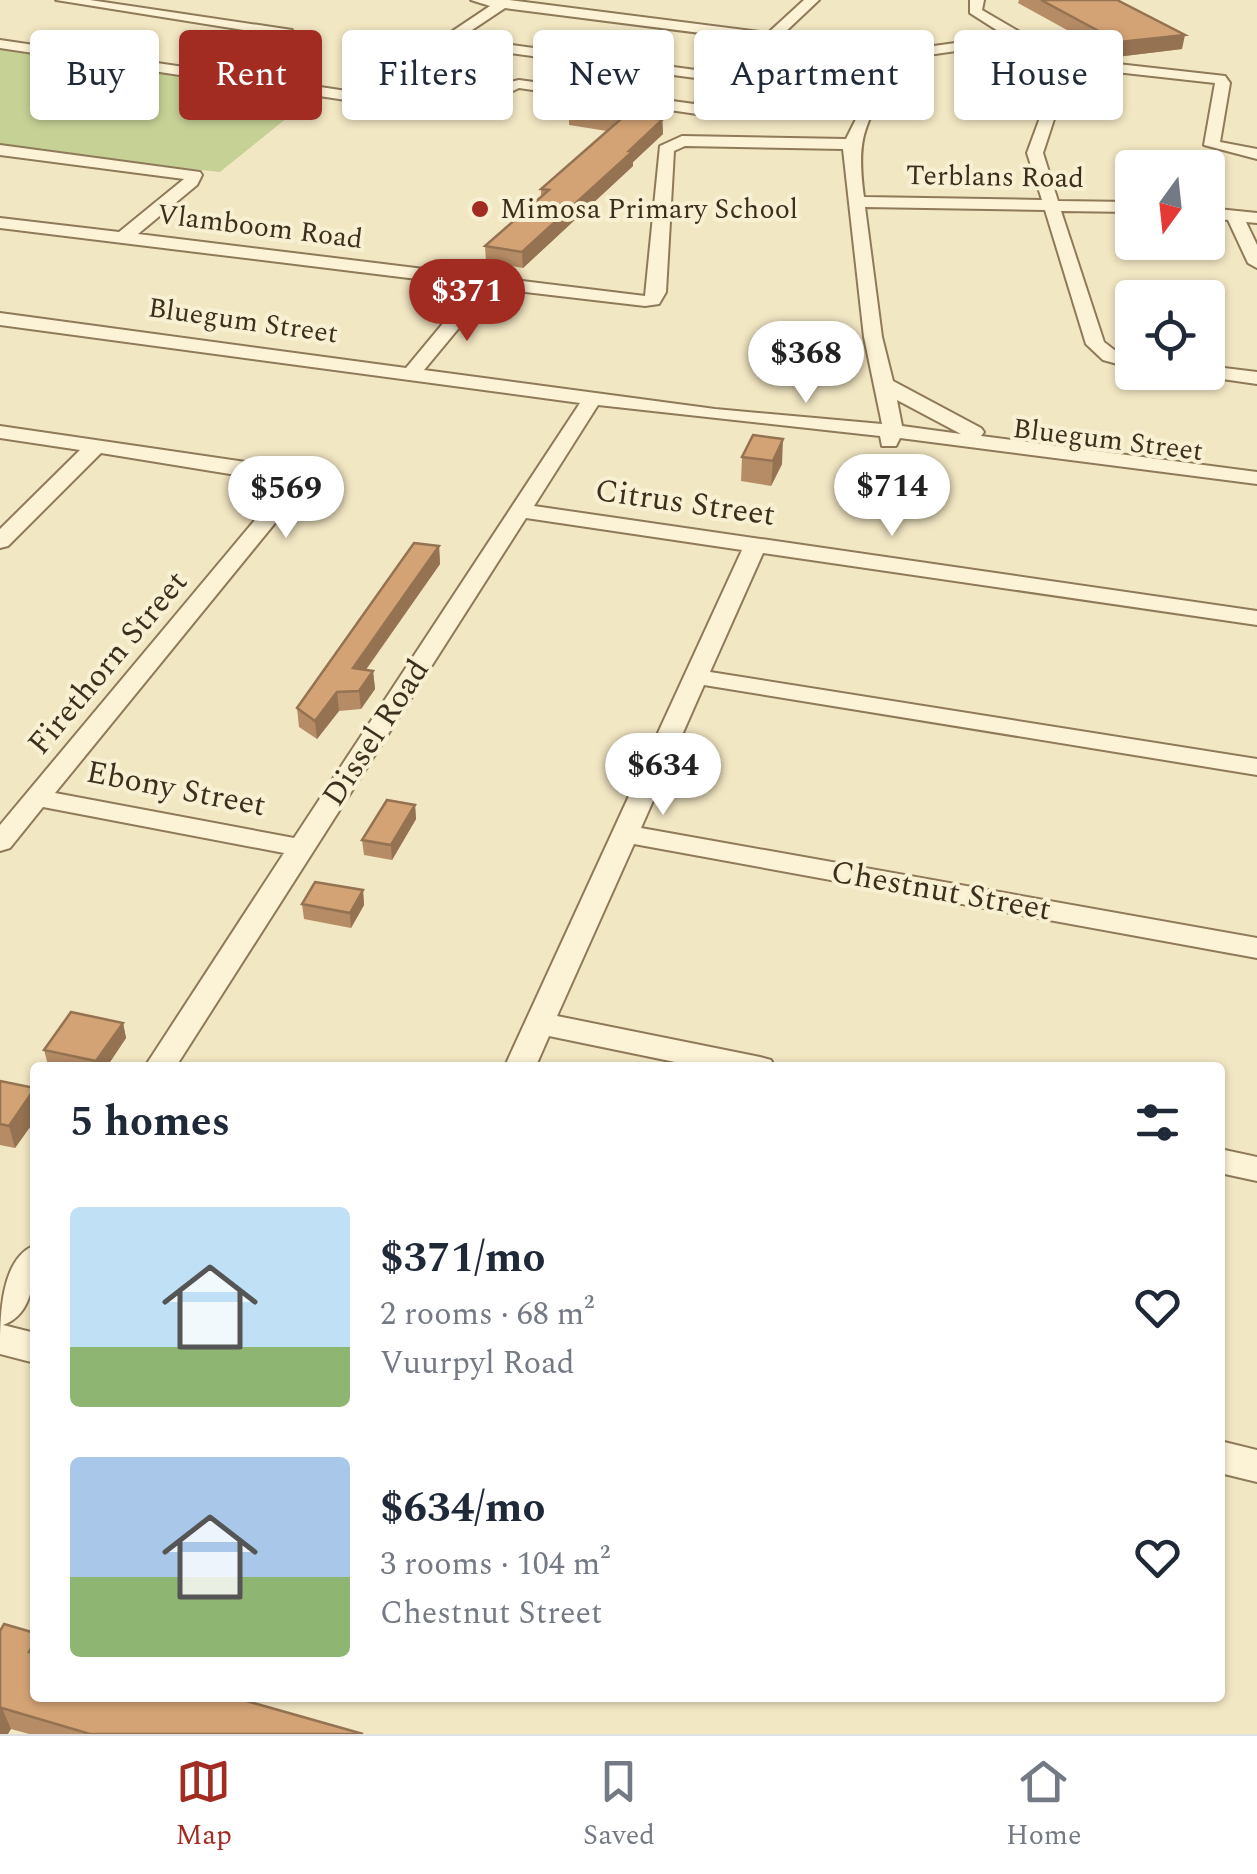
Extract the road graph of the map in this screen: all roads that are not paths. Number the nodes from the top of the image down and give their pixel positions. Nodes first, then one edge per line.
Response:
1 (62, 0) edge
2 (152, 0) edge
3 (478, 0) edge
4 (812, 0) edge
5 (977, 0) edge
6 (503, 3) junction
7 (134, 10) junction
8 (657, 22) junction
9 (268, 30) edge
10 (464, 30) edge
11 (648, 30) edge
12 (718, 30) edge
13 (780, 30) edge
14 (1006, 30) edge
15 (0, 44) edge
16 (1123, 69) edge
17 (179, 71) edge
18 (674, 71) edge
19 (674, 106) edge
20 (863, 120) edge
21 (1047, 120) edge
22 (851, 144) junction
23 (0, 150) edge
24 (1257, 154) edge
25 (856, 202) junction
26 (1051, 205) junction
27 (1115, 207) edge
28 (1225, 215) edge
29 (1235, 216) junction
30 (1257, 218) edge
31 (0, 223) edge
32 (123, 238) junction
33 (1257, 263) edge
34 (486, 282) junction
35 (9, 320) edge
36 (0, 337) edge
37 (1115, 357) edge
38 (411, 374) junction
39 (1225, 374) edge
40 (1257, 378) edge
41 (884, 390) junction
42 (593, 398) junction
43 (715, 415) junction
44 (802, 422) junction
45 (0, 432) edge
46 (890, 437) junction
47 (96, 446) junction
48 (1032, 449) junction
49 (1257, 478) edge
50 (1257, 490) edge
51 (520, 511) junction
52 (0, 541) edge
53 (756, 546) junction
54 (1257, 618) edge
55 (698, 676) junction
56 (1257, 767) edge
57 (37, 798) junction
58 (625, 834) junction
59 (0, 842) edge
60 (301, 848) junction
61 (1257, 948) edge
62 (539, 1023) junction
63 (163, 1062) edge
64 (521, 1062) edge
65 (731, 1062) edge
66 (1225, 1162) edge
67 (1257, 1169) edge
68 (30, 1266) edge
69 (0, 1312) edge
70 (0, 1339) edge
71 (30, 1347) edge
72 (1225, 1458) edge
73 (1257, 1466) edge

1 - 7 street
2 - 7 street
3 - 6 street
4 - 13 street
5 - 14 street
6 - 8 street
6 - 10 street
7 - 9 street
8 - 11 street
8 - 12 street
15 - 17 street
16 - 24 street
18 - 19 street
20 - 22 street
21 - 26 street
22 - 25 street
22 - 34 street, Vlamboom Road
23 - 32 street
25 - 26 street, Terblans Road
25 - 41 street
26 - 27 street, Terblans Road
26 - 37 street
28 - 29 street
29 - 30 street
29 - 33 street
31 - 32 street, Vlamboom Road
32 - 34 street, Vlamboom Road
34 - 38 street
35 - 36 street
35 - 38 street, Bluegum Street
38 - 42 street, Bluegum Street
39 - 40 street
41 - 44 street
41 - 46 street
41 - 48 street
42 - 43 street, Bluegum Street
42 - 51 street, Dissel Road
43 - 44 street, Bluegum Street
43 - 46 street, Bluegum Street
44 - 46 street, Bluegum Street
45 - 47 street, Firethorn Street
46 - 48 street, Bluegum Street
46 - 50 street, Bluegum Street
47 - 52 street
47 - 57 street, Firethorn Street
48 - 49 street, Bluegum Street
51 - 53 street, Citrus Street
51 - 60 street, Dissel Road
53 - 54 street, Citrus Street
53 - 55 street
55 - 56 street
55 - 58 street
57 - 59 street, Firethorn Street
57 - 60 street, Ebony Street
58 - 61 street, Chestnut Street
58 - 62 street
60 - 63 street, Dissel Road
62 - 64 street
62 - 65 street
66 - 67 street
68 - 69 street
70 - 71 street
72 - 73 street

